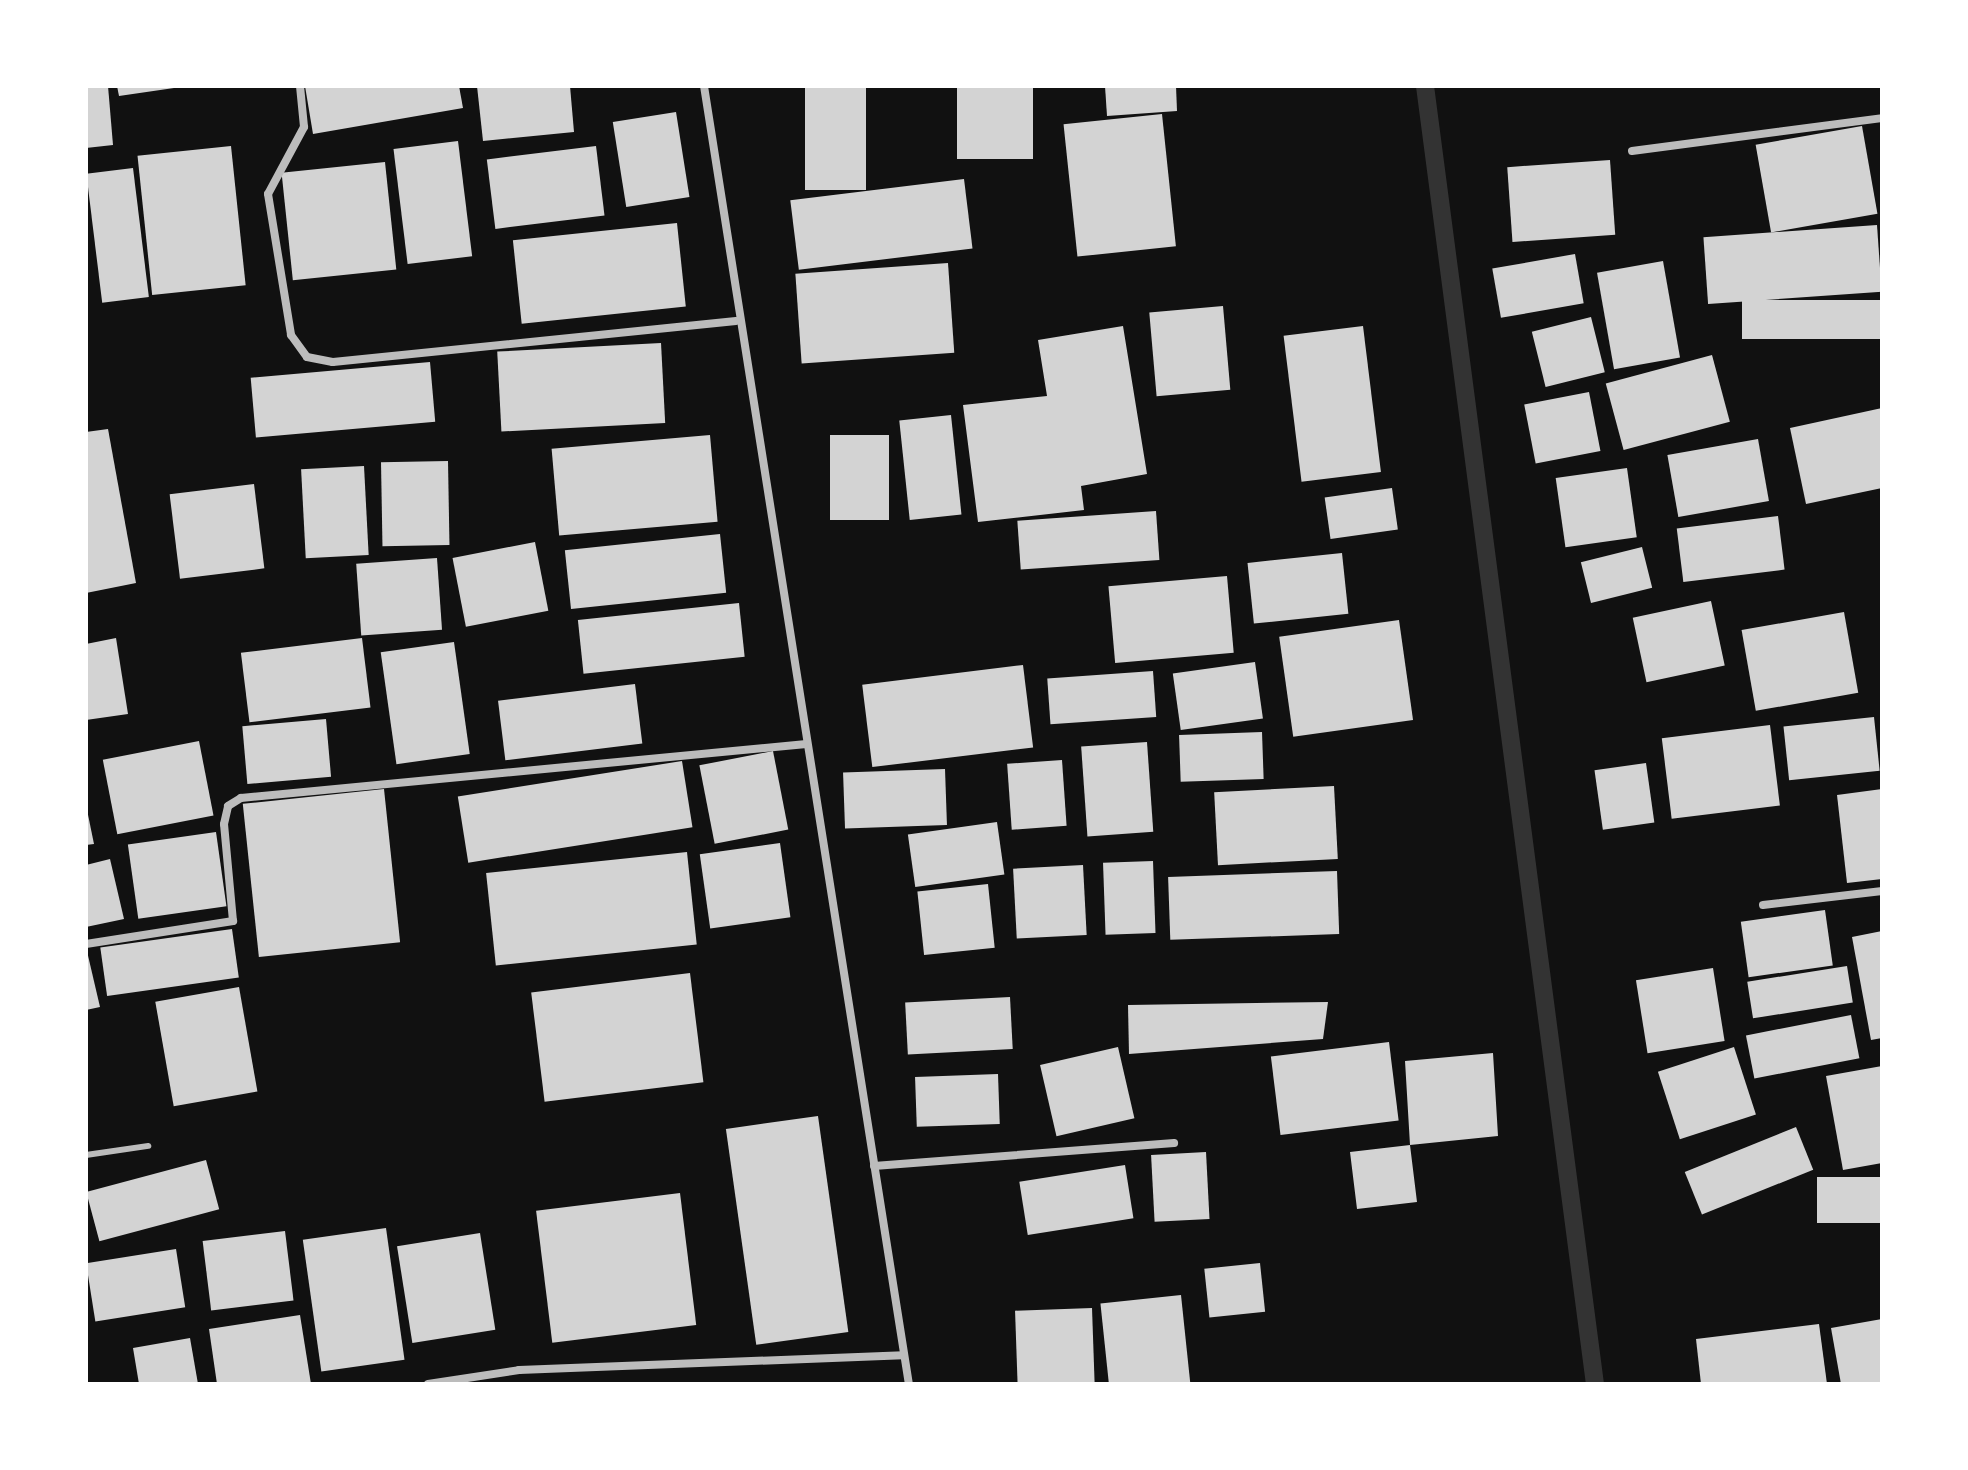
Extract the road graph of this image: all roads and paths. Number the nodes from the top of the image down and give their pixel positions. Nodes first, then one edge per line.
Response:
1 (300, 86) edge
2 (704, 86) edge
3 (1882, 118) edge
4 (1632, 151) dead end
5 (736, 321) junction
6 (806, 744) junction
7 (1882, 891) edge
8 (1763, 905) dead end
9 (86, 944) edge
10 (1174, 1143) dead end
11 (148, 1146) dead end
12 (86, 1155) edge
13 (874, 1166) junction
14 (903, 1355) junction
15 (428, 1384) edge
16 (909, 1384) edge

1 - 5 street
2 - 5 street
3 - 4 street
5 - 6 street
6 - 9 street
6 - 13 street
7 - 8 street
10 - 13 street
11 - 12 lane
13 - 14 street
14 - 15 street
14 - 16 street

